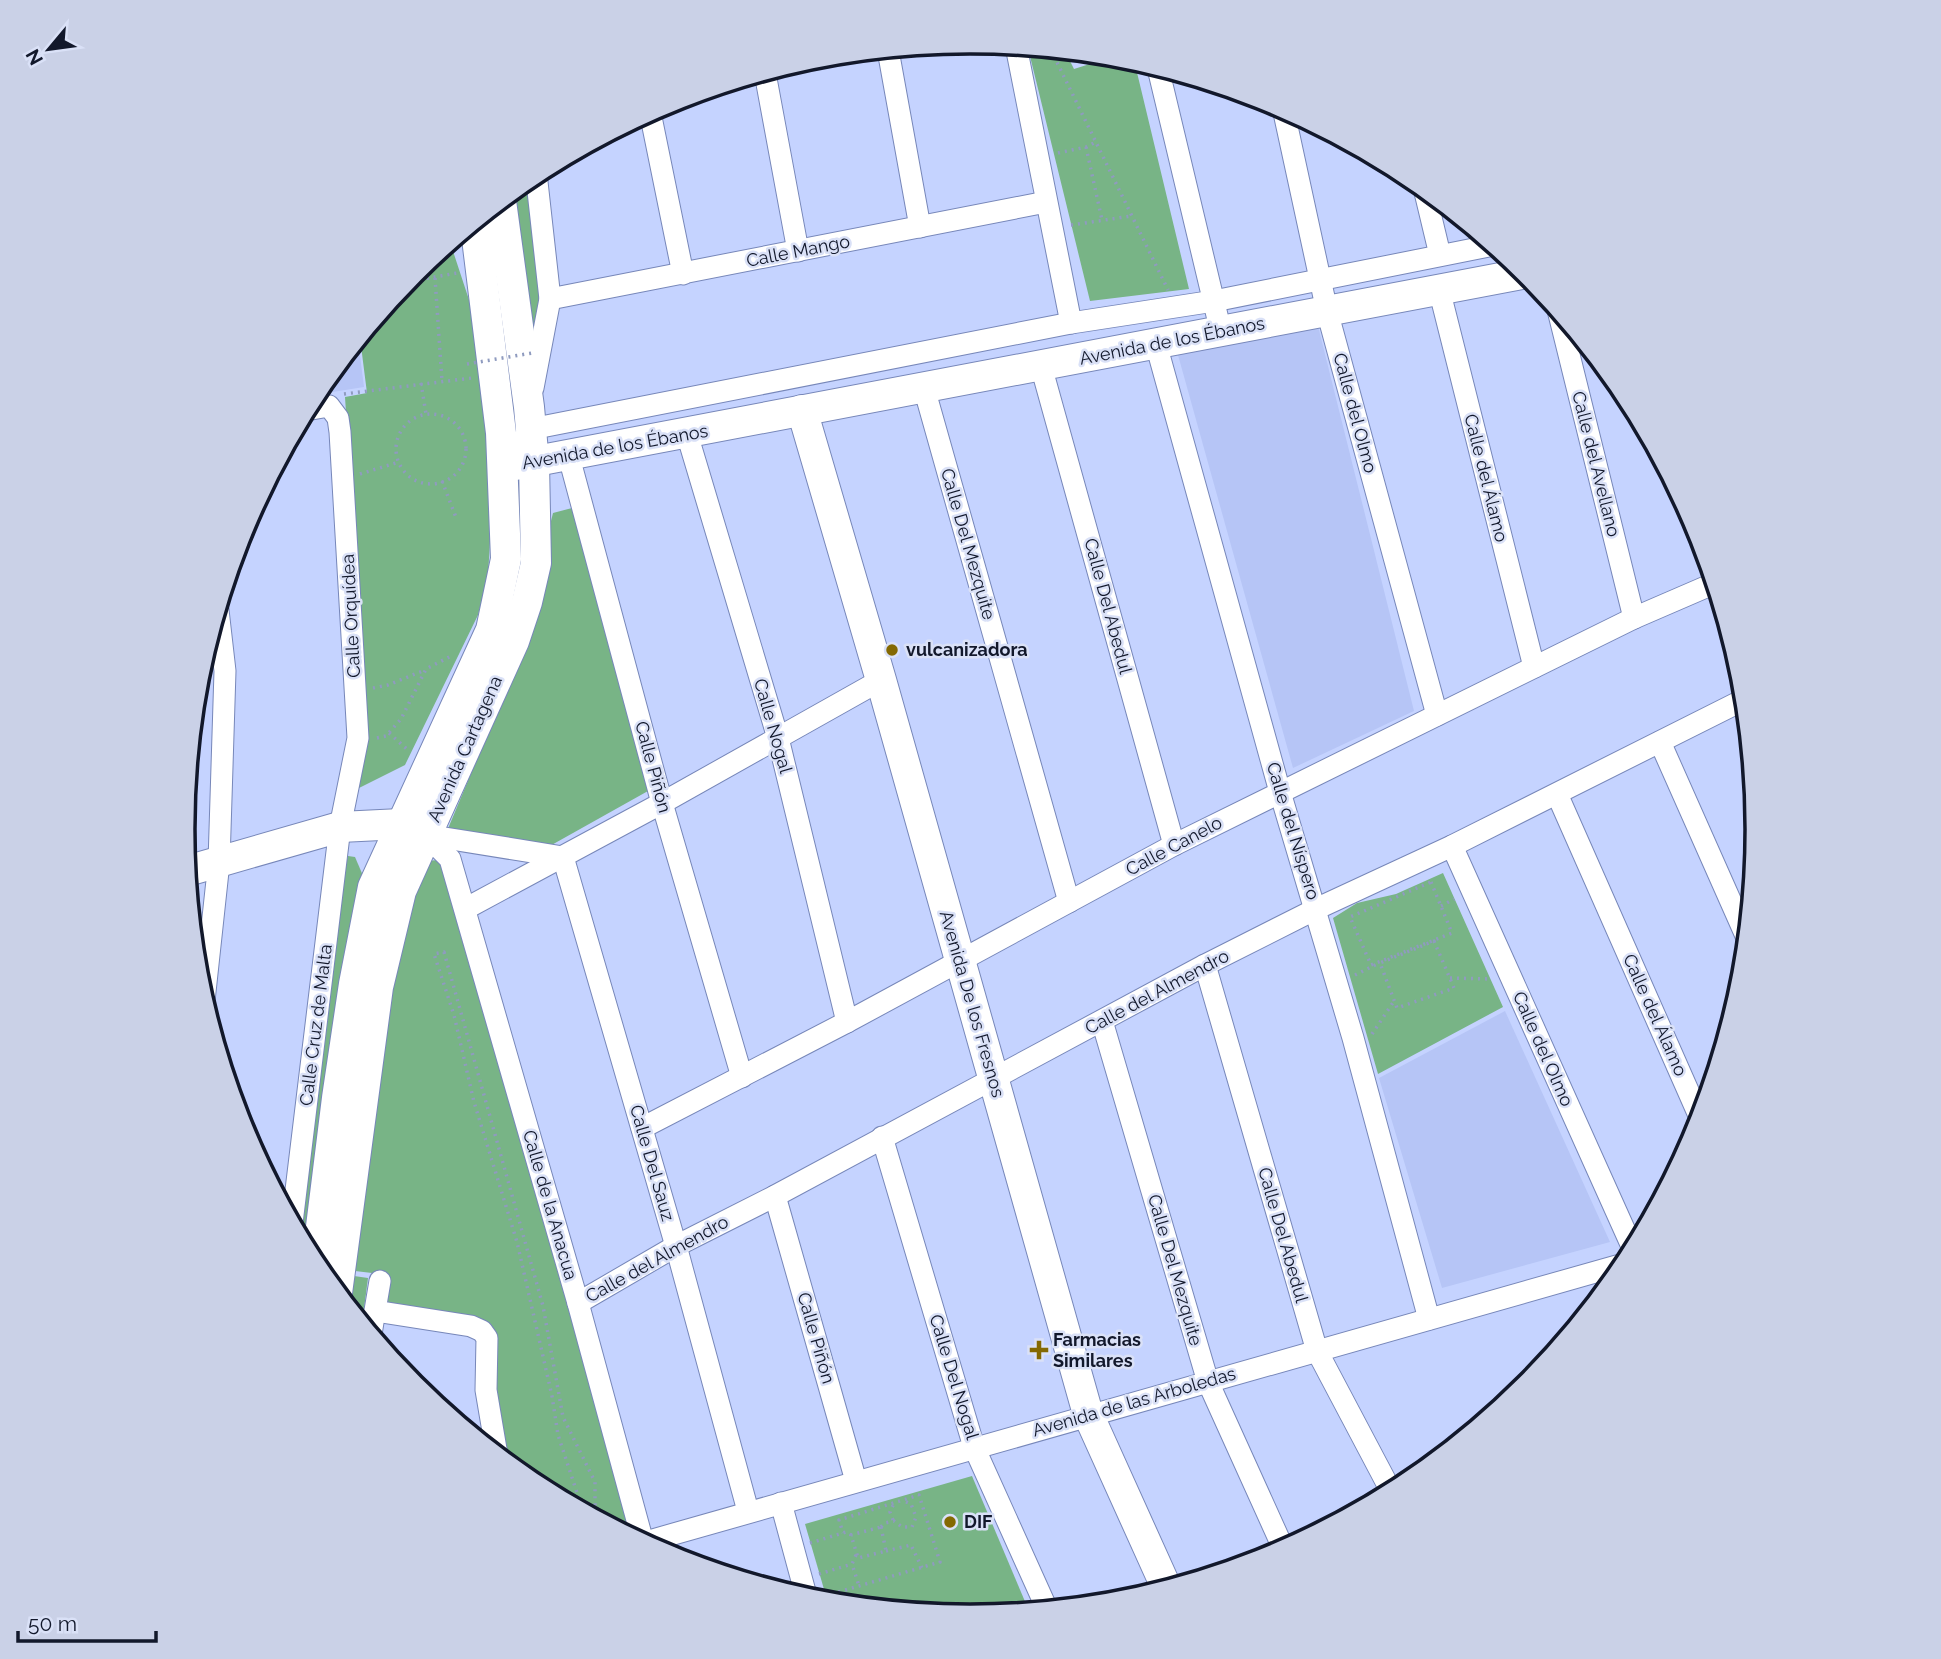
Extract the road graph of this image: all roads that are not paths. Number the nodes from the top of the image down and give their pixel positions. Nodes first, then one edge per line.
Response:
1 (1018, 56) edge
2 (890, 59) edge
3 (1161, 78) edge
4 (767, 82) edge
5 (1286, 122) edge
6 (652, 123) edge
7 (538, 187) edge
8 (1046, 202) junction
9 (1428, 204) edge
10 (502, 212) edge
11 (920, 227) junction
12 (476, 233) edge
13 (464, 243) edge
14 (1482, 247) edge
15 (798, 251) junction
16 (1440, 255) junction
17 (682, 274) junction
18 (1512, 275) edge
19 (1320, 280) junction
20 (1439, 289) junction
21 (550, 299) junction
22 (1214, 301) junction
23 (1327, 311) junction
24 (486, 312) junction
25 (1071, 323) junction
26 (1563, 330) edge
27 (1221, 332) junction
28 (1156, 344) junction
29 (1041, 366) junction
30 (924, 388) junction
31 (323, 404) edge
32 (802, 410) junction
33 (530, 418) junction
34 (687, 434) junction
35 (569, 457) junction
36 (534, 463) junction
37 (504, 466) junction
38 (1707, 587) edge
39 (1634, 618) junction
40 (221, 634) edge
41 (1534, 667) junction
42 (881, 680) junction
43 (1735, 704) edge
44 (1437, 715) junction
45 (778, 738) junction
46 (1660, 742) junction
47 (1280, 792) junction
48 (1557, 794) junction
49 (662, 803) junction
50 (340, 827) junction
51 (413, 830) junction
52 (1174, 845) junction
53 (1452, 846) junction
54 (563, 857) junction
55 (219, 862) junction
56 (197, 868) edge
57 (1069, 902) junction
58 (465, 909) junction
59 (1316, 909) junction
60 (1740, 922) edge
61 (960, 962) junction
62 (1205, 965) junction
63 (208, 967) edge
64 (1102, 1021) junction
65 (847, 1022) junction
66 (742, 1077) junction
67 (993, 1079) junction
68 (1695, 1106) edge
69 (642, 1128) junction
70 (882, 1137) junction
71 (775, 1196) junction
72 (294, 1207) edge
73 (1628, 1239) edge
74 (676, 1246) junction
75 (319, 1248) edge
76 (1609, 1268) edge
77 (339, 1278) edge
78 (380, 1281) dead end
79 (578, 1303) junction
80 (375, 1311) junction
81 (1429, 1319) junction
82 (373, 1323) edge
83 (1317, 1351) junction
84 (1209, 1382) junction
85 (1088, 1415) junction
86 (495, 1441) edge
87 (974, 1447) junction
88 (856, 1480) junction
89 (1387, 1483) edge
90 (781, 1503) junction
91 (748, 1511) junction
92 (640, 1530) edge
93 (657, 1538) edge
94 (1280, 1540) edge
95 (1163, 1580) edge
96 (810, 1588) edge
97 (1043, 1601) edge

1 - 8 street
2 - 11 street
3 - 22 street
4 - 15 street
5 - 19 street, Calle del Olmo
6 - 17 street
7 - 21 street
8 - 11 street, Calle Mango
8 - 25 street
9 - 16 street
10 - 33 street, Avenida Cartagena
11 - 15 street, Calle Mango
12 - 24 street, Avenida Cartagena
13 - 24 street
14 - 16 street, Avenida de los Ébanos
15 - 17 street, Calle Mango
16 - 19 street, Avenida de los Ébanos
17 - 21 street, Calle Mango
18 - 20 street, Avenida de los Ébanos
19 - 22 street, Avenida de los Ébanos
19 - 23 street, Calle del Olmo
20 - 23 street, Avenida de los Ébanos
20 - 41 street, Calle del Álamo
21 - 33 street
22 - 25 street, Avenida de los Ébanos
22 - 27 street
23 - 27 street, Avenida de los Ébanos
23 - 44 street, Calle del Olmo
24 - 37 street, Avenida Cartagena
25 - 33 street, Avenida de los Ébanos
26 - 39 street, Calle del Avellano
27 - 28 street, Avenida de los Ébanos
28 - 29 street, Avenida de los Ébanos
28 - 47 street, Calle del Níspero
29 - 30 street, Avenida de los Ébanos
29 - 52 street, Calle Del Abedul
30 - 32 street, Avenida de los Ébanos
30 - 57 street, Calle Del Mezquite
31 - 50 street, Calle Orquídea
32 - 34 street, Avenida de los Ébanos
32 - 42 street, Avenida De los Fresnos
33 - 36 street, Avenida Cartagena
33 - 37 street, Avenida de los Ébanos
34 - 35 street, Avenida de los Ébanos
34 - 45 street, Calle Nogal
35 - 36 street, Avenida de los Ébanos
35 - 49 street, Calle Piñón
36 - 37 street, Avenida de los Ébanos
36 - 51 street, Avenida Cartagena
37 - 51 street, Avenida Cartagena
38 - 39 street, Calle Canelo
39 - 41 street, Calle Canelo
40 - 55 street
41 - 44 street, Calle Canelo
42 - 45 street
42 - 61 street, Avenida De los Fresnos
43 - 46 street, Calle del Almendro
44 - 47 street, Calle Canelo
45 - 49 street
45 - 65 street, Calle Nogal
46 - 48 street, Calle del Almendro
46 - 60 street
47 - 52 street, Calle Canelo
47 - 59 street, Calle del Níspero
48 - 53 street, Calle del Almendro
48 - 68 street, Calle del Álamo
49 - 54 street
49 - 66 street, Calle Piñón
50 - 51 street
50 - 55 street
50 - 72 street, Calle Cruz de Malta
51 - 54 street
51 - 58 street, Calle de la Anacua
51 - 75 street, Avenida Cartagena
51 - 77 street, Avenida Cartagena
52 - 57 street, Calle Canelo
53 - 59 street, Calle del Almendro
53 - 73 street, Calle del Olmo
54 - 58 street
54 - 69 street, Calle Del Sauz
55 - 56 street
55 - 63 street
57 - 61 street, Calle Canelo
58 - 79 street, Calle de la Anacua
59 - 62 street, Calle del Almendro
59 - 81 street, Calle del Níspero
61 - 65 street, Calle Canelo
61 - 67 street, Avenida De los Fresnos
62 - 64 street, Calle del Almendro
62 - 83 street, Calle Del Abedul
64 - 67 street, Calle del Almendro
64 - 84 street, Calle Del Mezquite
65 - 66 street, Calle Canelo
66 - 69 street, Calle Canelo
67 - 70 street, Calle del Almendro
67 - 85 street, Avenida De los Fresnos
69 - 74 street, Calle Del Sauz
70 - 71 street, Calle del Almendro
70 - 87 street, Calle Del Nogal
71 - 74 street, Calle del Almendro
71 - 88 street, Calle Piñón
74 - 79 street, Calle del Almendro
74 - 91 street, Calle Del Sauz
76 - 81 street, Avenida de las Arboledas
78 - 80 street
79 - 92 street, Calle de la Anacua
80 - 82 street
80 - 86 street
81 - 83 street, Avenida de las Arboledas
83 - 84 street, Avenida de las Arboledas
83 - 89 street, Calle Del Abedul
84 - 85 street, Avenida de las Arboledas
84 - 94 street, Calle Del Mezquite
85 - 87 street, Avenida de las Arboledas
85 - 95 street, Avenida De los Fresnos
87 - 88 street, Avenida de las Arboledas
87 - 97 street, Calle Del Nogal
88 - 90 street, Avenida de las Arboledas
90 - 91 street, Avenida de las Arboledas
90 - 96 street
91 - 93 street, Avenida de las Arboledas

